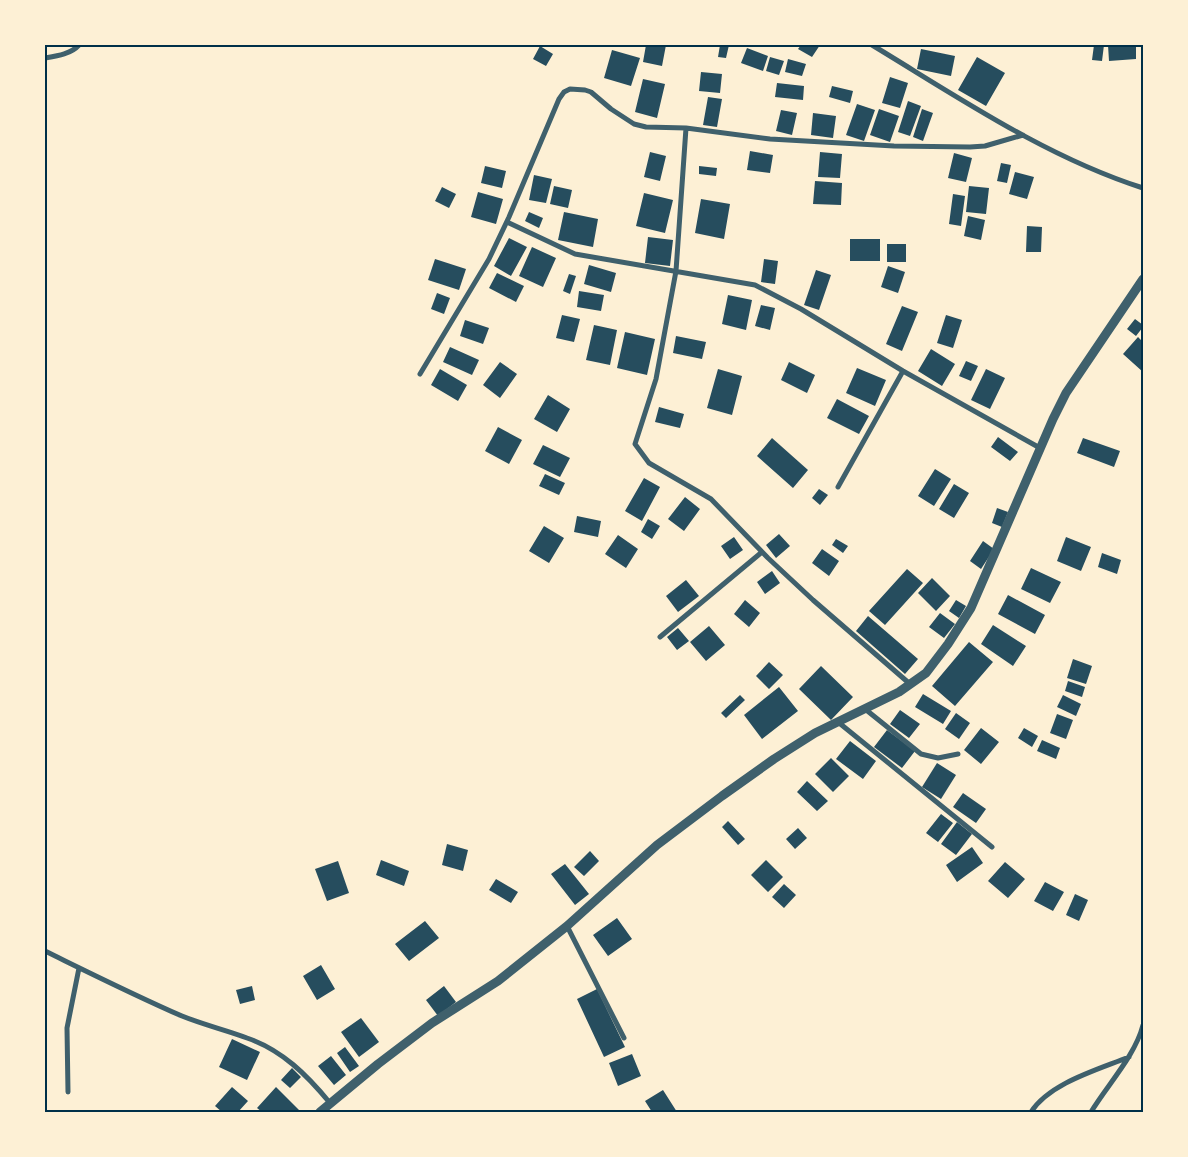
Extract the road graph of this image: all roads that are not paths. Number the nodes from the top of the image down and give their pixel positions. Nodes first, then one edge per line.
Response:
1 (79, 45) edge
2 (872, 45) edge
3 (45, 58) edge
4 (686, 128) junction
5 (1023, 135) junction
6 (1143, 188) edge
7 (507, 222) junction
8 (676, 271) junction
9 (1143, 279) edge
10 (903, 371) junction
11 (420, 374) dead end
12 (1040, 448) junction
13 (838, 487) dead end
14 (762, 552) junction
15 (660, 637) dead end
16 (910, 684) junction
17 (865, 709) junction
18 (838, 722) junction
19 (958, 754) dead end
20 (992, 847) dead end
21 (567, 926) junction
22 (45, 950) edge
23 (79, 968) junction
24 (1143, 1025) edge
25 (624, 1038) dead end
26 (1129, 1057) junction
27 (68, 1092) dead end
28 (330, 1103) junction
29 (320, 1112) edge
30 (1031, 1112) edge
31 (1091, 1112) edge

1 - 3 street
2 - 5 street
4 - 5 street
4 - 7 street
4 - 8 street
5 - 6 street
7 - 8 street
7 - 11 street
8 - 10 street
8 - 14 street
9 - 12 street
10 - 12 street
10 - 13 street
12 - 16 street
14 - 15 street
14 - 16 street
16 - 17 street
17 - 18 street
17 - 19 street
18 - 20 street
18 - 21 street
21 - 25 street
21 - 28 street
22 - 23 street
23 - 27 street
23 - 28 street
24 - 26 street
26 - 30 street
26 - 31 street
28 - 29 street

